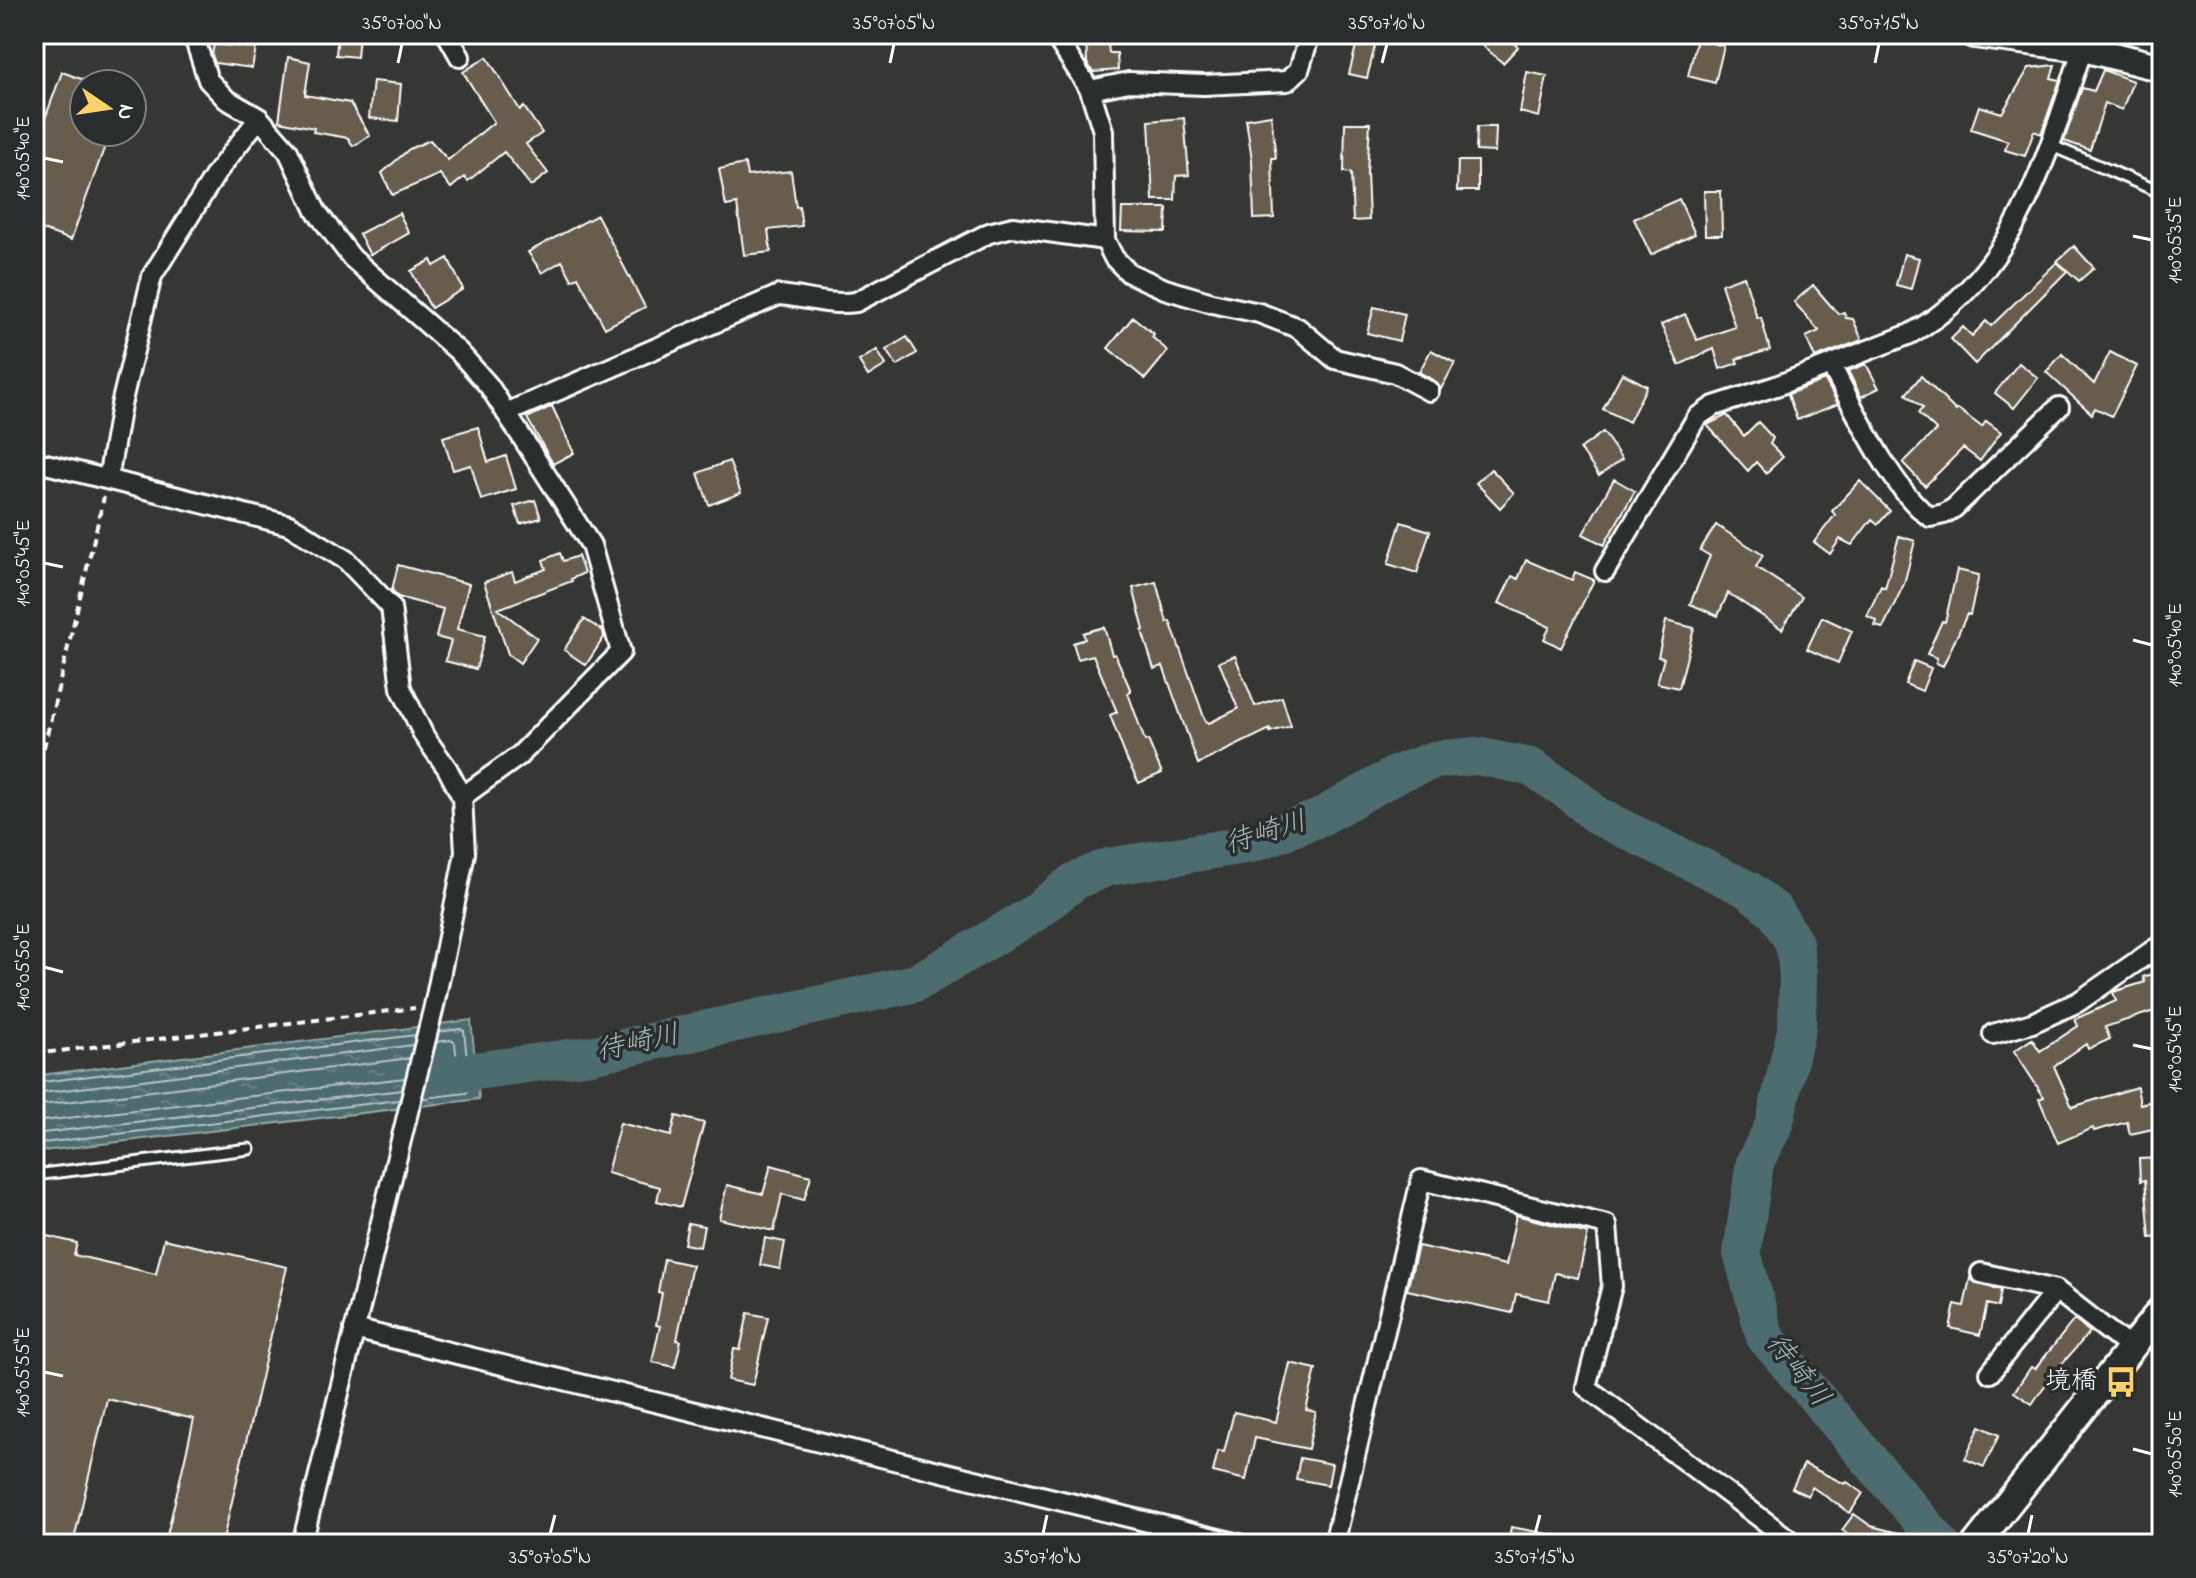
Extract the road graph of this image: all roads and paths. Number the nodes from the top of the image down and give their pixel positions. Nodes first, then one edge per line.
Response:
1 (193, 34) edge
2 (447, 34) edge
3 (1054, 34) edge
4 (1310, 34) edge
5 (1974, 34) edge
6 (2096, 45) edge
7 (460, 57) dead end
8 (2162, 68) edge
9 (1090, 90) junction
10 (259, 118) junction
11 (2050, 145) junction
12 (2162, 193) edge
13 (1105, 240) junction
14 (1831, 365) junction
15 (1429, 391) dead end
16 (2059, 407) dead end
17 (506, 413) junction
18 (34, 461) edge
19 (108, 479) junction
20 (1605, 571) dead end
21 (34, 789) edge
22 (462, 797) junction
23 (2162, 944) edge
24 (434, 1006) junction
25 (1993, 1034) dead end
26 (34, 1054) edge
27 (249, 1149) dead end
28 (34, 1175) edge
29 (1981, 1273) dead end
30 (2056, 1290) junction
31 (2162, 1309) edge
32 (354, 1329) junction
33 (2130, 1348) junction
34 (1990, 1373) dead end
35 (1978, 1541) edge
36 (302, 1544) edge
37 (1239, 1544) edge
38 (1334, 1544) edge
39 (1795, 1544) edge

1 - 10 street
2 - 7 street
3 - 9 street
4 - 9 street
5 - 6 main road
6 - 8 main road
6 - 11 street
9 - 13 street
10 - 17 street
10 - 19 street
11 - 12 lane
11 - 14 street
13 - 15 street
13 - 17 street
14 - 16 street
14 - 20 street
17 - 22 street
18 - 19 street
19 - 21 path
19 - 22 street
22 - 24 street
23 - 25 street
24 - 26 path
24 - 32 street
27 - 28 lane
29 - 30 street
30 - 33 street
30 - 34 street
31 - 33 main road
32 - 36 street
32 - 37 street
33 - 35 main road
38 - 39 street

